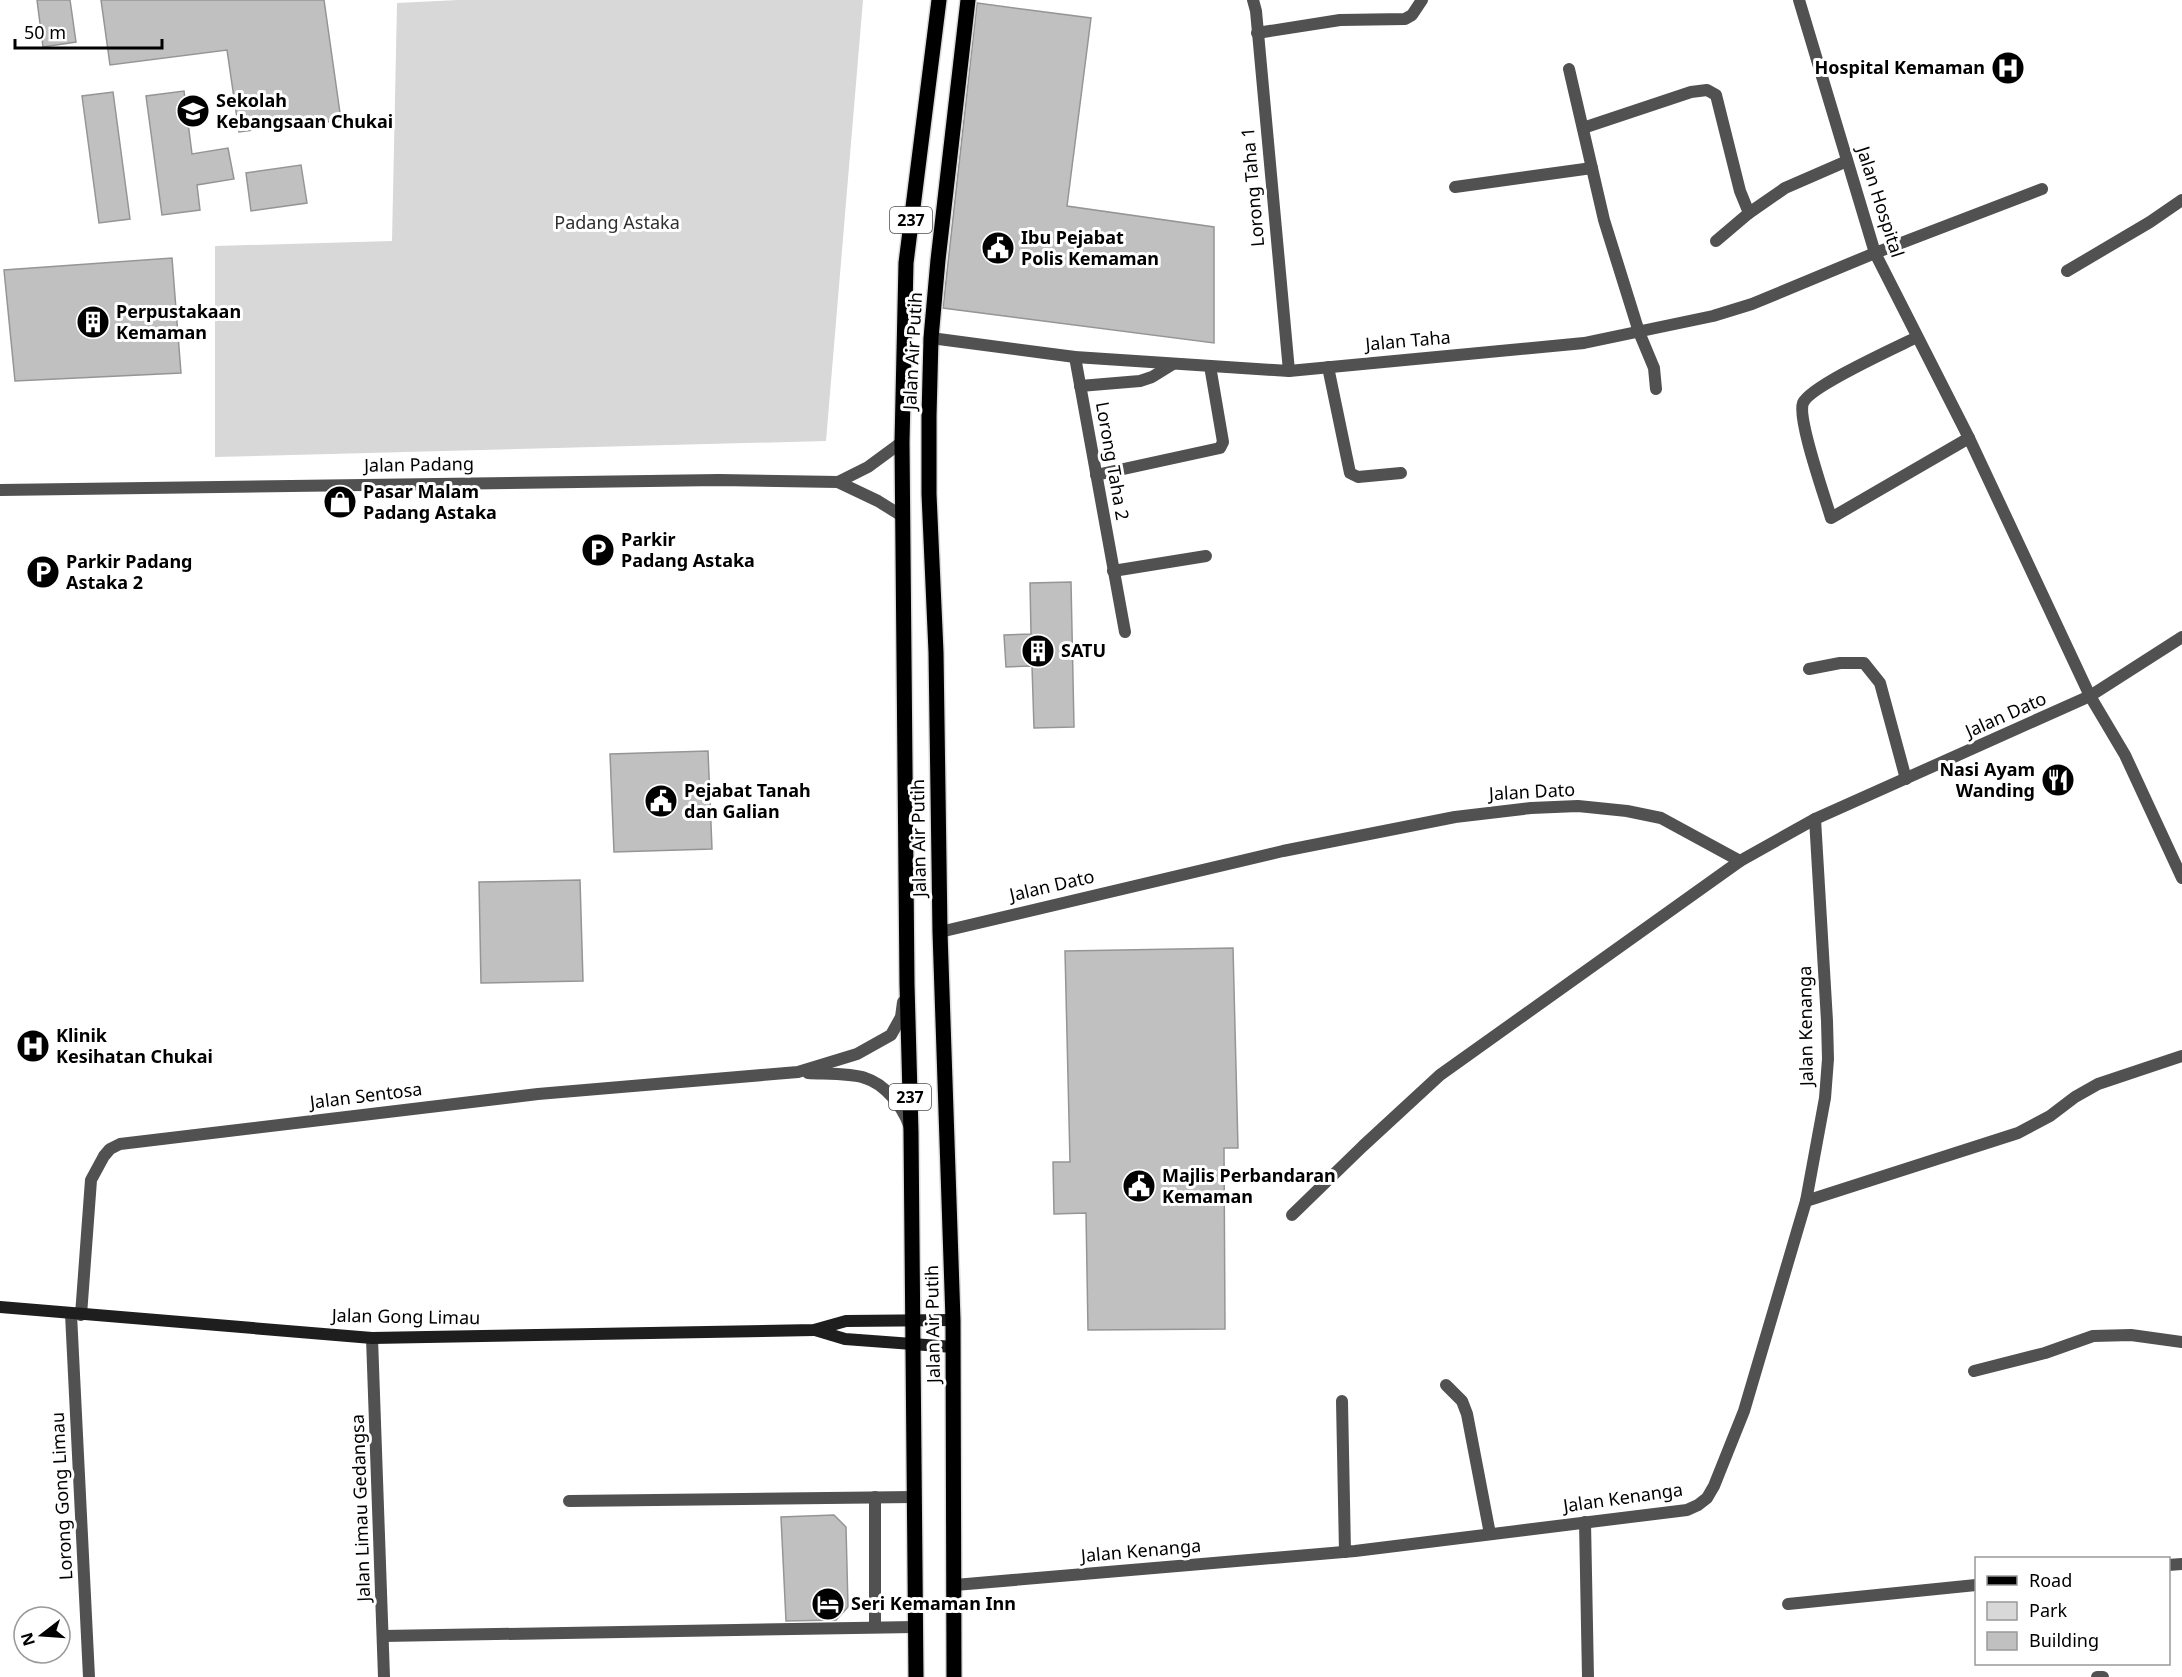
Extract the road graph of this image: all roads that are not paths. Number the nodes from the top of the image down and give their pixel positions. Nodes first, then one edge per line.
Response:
1 (939, 0) edge
2 (968, 0) edge
3 (1253, 0) edge
4 (1422, 0) edge
5 (1799, 0) edge
6 (1257, 33) junction
7 (1569, 69) dead end
8 (1583, 128) junction
9 (1846, 161) junction
10 (1592, 168) junction
11 (1455, 188) dead end
12 (2042, 189) dead end
13 (2182, 200) edge
14 (1749, 213) junction
15 (1716, 241) dead end
16 (1875, 253) junction
17 (2067, 272) dead end
18 (1639, 332) junction
19 (1917, 337) junction
20 (931, 338) junction
21 (1075, 357) junction
22 (1174, 363) junction
23 (1210, 366) junction
24 (1328, 367) junction
25 (1289, 371) junction
26 (1080, 386) junction
27 (1656, 389) dead end
28 (1969, 438) junction
29 (902, 442) junction
30 (1401, 473) dead end
31 (1096, 475) junction
32 (838, 482) junction
33 (0, 490) edge
34 (902, 516) junction
35 (1206, 556) dead end
36 (1113, 571) junction
37 (1125, 633) dead end
38 (2182, 637) edge
39 (1809, 669) dead end
40 (2090, 696) junction
41 (1906, 779) junction
42 (1815, 819) junction
43 (1740, 861) junction
44 (2182, 878) edge
45 (940, 932) junction
46 (907, 984) junction
47 (2182, 1056) edge
48 (798, 1072) junction
49 (911, 1132) junction
50 (1806, 1201) junction
51 (1292, 1215) dead end
52 (0, 1307) edge
53 (76, 1314) junction
54 (913, 1319) junction
55 (953, 1320) junction
56 (813, 1330) junction
57 (372, 1338) junction
58 (2182, 1342) edge
59 (913, 1344) junction
60 (953, 1347) junction
61 (1974, 1371) dead end
62 (1446, 1385) dead end
63 (1342, 1401) dead end
64 (875, 1497) junction
65 (914, 1497) junction
66 (569, 1501) dead end
67 (1585, 1522) junction
68 (1490, 1534) junction
69 (1345, 1552) junction
70 (955, 1585) junction
71 (1975, 1585) edge
72 (1788, 1604) dead end
73 (875, 1627) junction
74 (915, 1627) junction
75 (383, 1636) junction
76 (89, 1677) edge
77 (384, 1677) edge
78 (916, 1677) edge
79 (954, 1677) edge
80 (1588, 1677) edge
81 (2097, 1677) edge
82 (2103, 1677) edge

1 - 29 main road, Jalan Air Putih / 237
2 - 20 main road, Jalan Air Putih / 237
3 - 6 street, Lorong Taha 1
4 - 6 street
5 - 9 street, Jalan Hospital
6 - 25 street, Lorong Taha 1
7 - 8 street
8 - 10 street
8 - 14 street
9 - 14 street
9 - 16 street, Jalan Hospital
10 - 11 street
10 - 18 street
12 - 16 street, Jalan Taha
13 - 17 street
14 - 15 street
16 - 18 street, Jalan Taha
16 - 19 street, Jalan Hospital
18 - 24 street, Jalan Taha
18 - 27 street
19 - 28 street, Jalan Hospital
19 - 28 street
20 - 21 street, Jalan Taha
20 - 45 main road, Jalan Air Putih / 237
21 - 22 street, Jalan Taha
21 - 26 street, Lorong Taha 2
22 - 23 street, Jalan Taha
22 - 26 street
23 - 25 street, Jalan Taha
23 - 31 street
24 - 25 street, Jalan Taha
24 - 30 street
26 - 31 street, Lorong Taha 2
28 - 40 street
29 - 32 street
29 - 34 main road, Jalan Air Putih / 237
31 - 36 street, Lorong Taha 2
32 - 33 street, Jalan Padang
32 - 34 street
34 - 46 main road, Jalan Air Putih / 237
35 - 36 street
36 - 37 street, Lorong Taha 2
38 - 40 street, Jalan Dato
39 - 41 street
40 - 41 street, Jalan Dato
40 - 44 street
41 - 42 street, Jalan Dato
42 - 43 street, Jalan Dato
42 - 50 street, Jalan Kenanga
43 - 45 street, Jalan Dato
43 - 51 street
45 - 55 main road, Jalan Air Putih / 237
46 - 48 street
46 - 49 main road, Jalan Air Putih / 237
47 - 50 street
48 - 49 street
48 - 53 street, Jalan Sentosa
49 - 54 main road, Jalan Air Putih / 237
50 - 67 street, Jalan Kenanga
52 - 53 street, Jalan Gong Limau
53 - 57 street, Jalan Gong Limau
53 - 76 street, Lorong Gong Limau
54 - 55 street, Jalan Gong Limau
54 - 56 street, Jalan Gong Limau
54 - 59 main road, Jalan Air Putih / 237
55 - 60 main road, Jalan Air Putih / 237
56 - 57 street, Jalan Gong Limau
56 - 59 street, Jalan Gong Limau
57 - 75 street, Jalan Limau Gedangsa
58 - 61 street
59 - 60 street, Jalan Gong Limau
59 - 65 main road, Jalan Air Putih / 237
60 - 70 main road, Jalan Air Putih / 237
62 - 68 street
63 - 69 street
64 - 65 street
64 - 66 street
64 - 73 street
65 - 74 main road, Jalan Air Putih / 237
67 - 68 street, Jalan Kenanga
67 - 80 street
68 - 69 street, Jalan Kenanga
69 - 70 street, Jalan Kenanga
70 - 79 main road, Jalan Air Putih / 237
71 - 72 street
73 - 74 street
73 - 75 street
74 - 78 main road, Jalan Air Putih / 237
75 - 77 street, Jalan Limau Gedangsa
81 - 82 street

